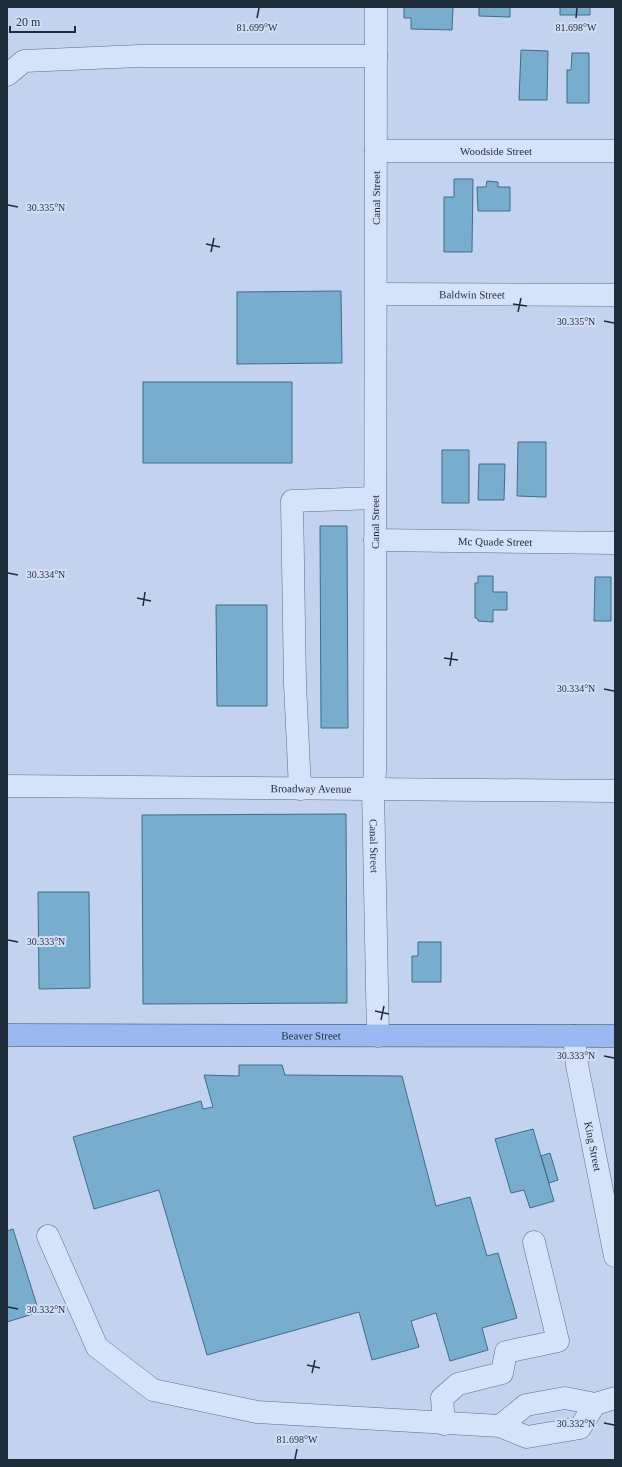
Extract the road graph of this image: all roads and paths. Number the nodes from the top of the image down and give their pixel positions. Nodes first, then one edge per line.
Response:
1 (376, 7) edge
2 (376, 56) junction
3 (7, 75) edge
4 (376, 151) junction
5 (615, 151) edge
6 (377, 294) junction
7 (615, 295) edge
8 (375, 498) junction
9 (375, 540) junction
10 (615, 543) edge
11 (7, 786) edge
12 (300, 789) junction
13 (373, 790) junction
14 (615, 791) edge
15 (7, 1035) edge
16 (378, 1036) junction
17 (574, 1036) junction
18 (615, 1036) edge
19 (611, 1216) edge
20 (48, 1236) dead end
21 (534, 1242) dead end
22 (615, 1256) edge
23 (615, 1398) edge
24 (595, 1404) junction
25 (444, 1424) junction
26 (500, 1426) junction

1 - 2 street, Canal Street
2 - 3 street
2 - 4 street, Canal Street
4 - 5 street, Woodside Street
4 - 6 street, Canal Street
6 - 7 street, Baldwin Street
6 - 8 street, Canal Street
8 - 9 street, Canal Street
8 - 12 street
9 - 10 street, Mc Quade Street
9 - 13 street, Canal Street
11 - 12 street, Broadway Avenue
12 - 13 street, Broadway Avenue
13 - 14 street, Broadway Avenue
13 - 16 street, Canal Street
15 - 16 main road, Beaver Street
16 - 17 main road, Beaver Street
17 - 18 main road, Beaver Street
17 - 19 street, King Street
19 - 22 street, King Street
20 - 25 street
21 - 25 street
23 - 24 street
24 - 26 street
24 - 26 street
25 - 26 street

